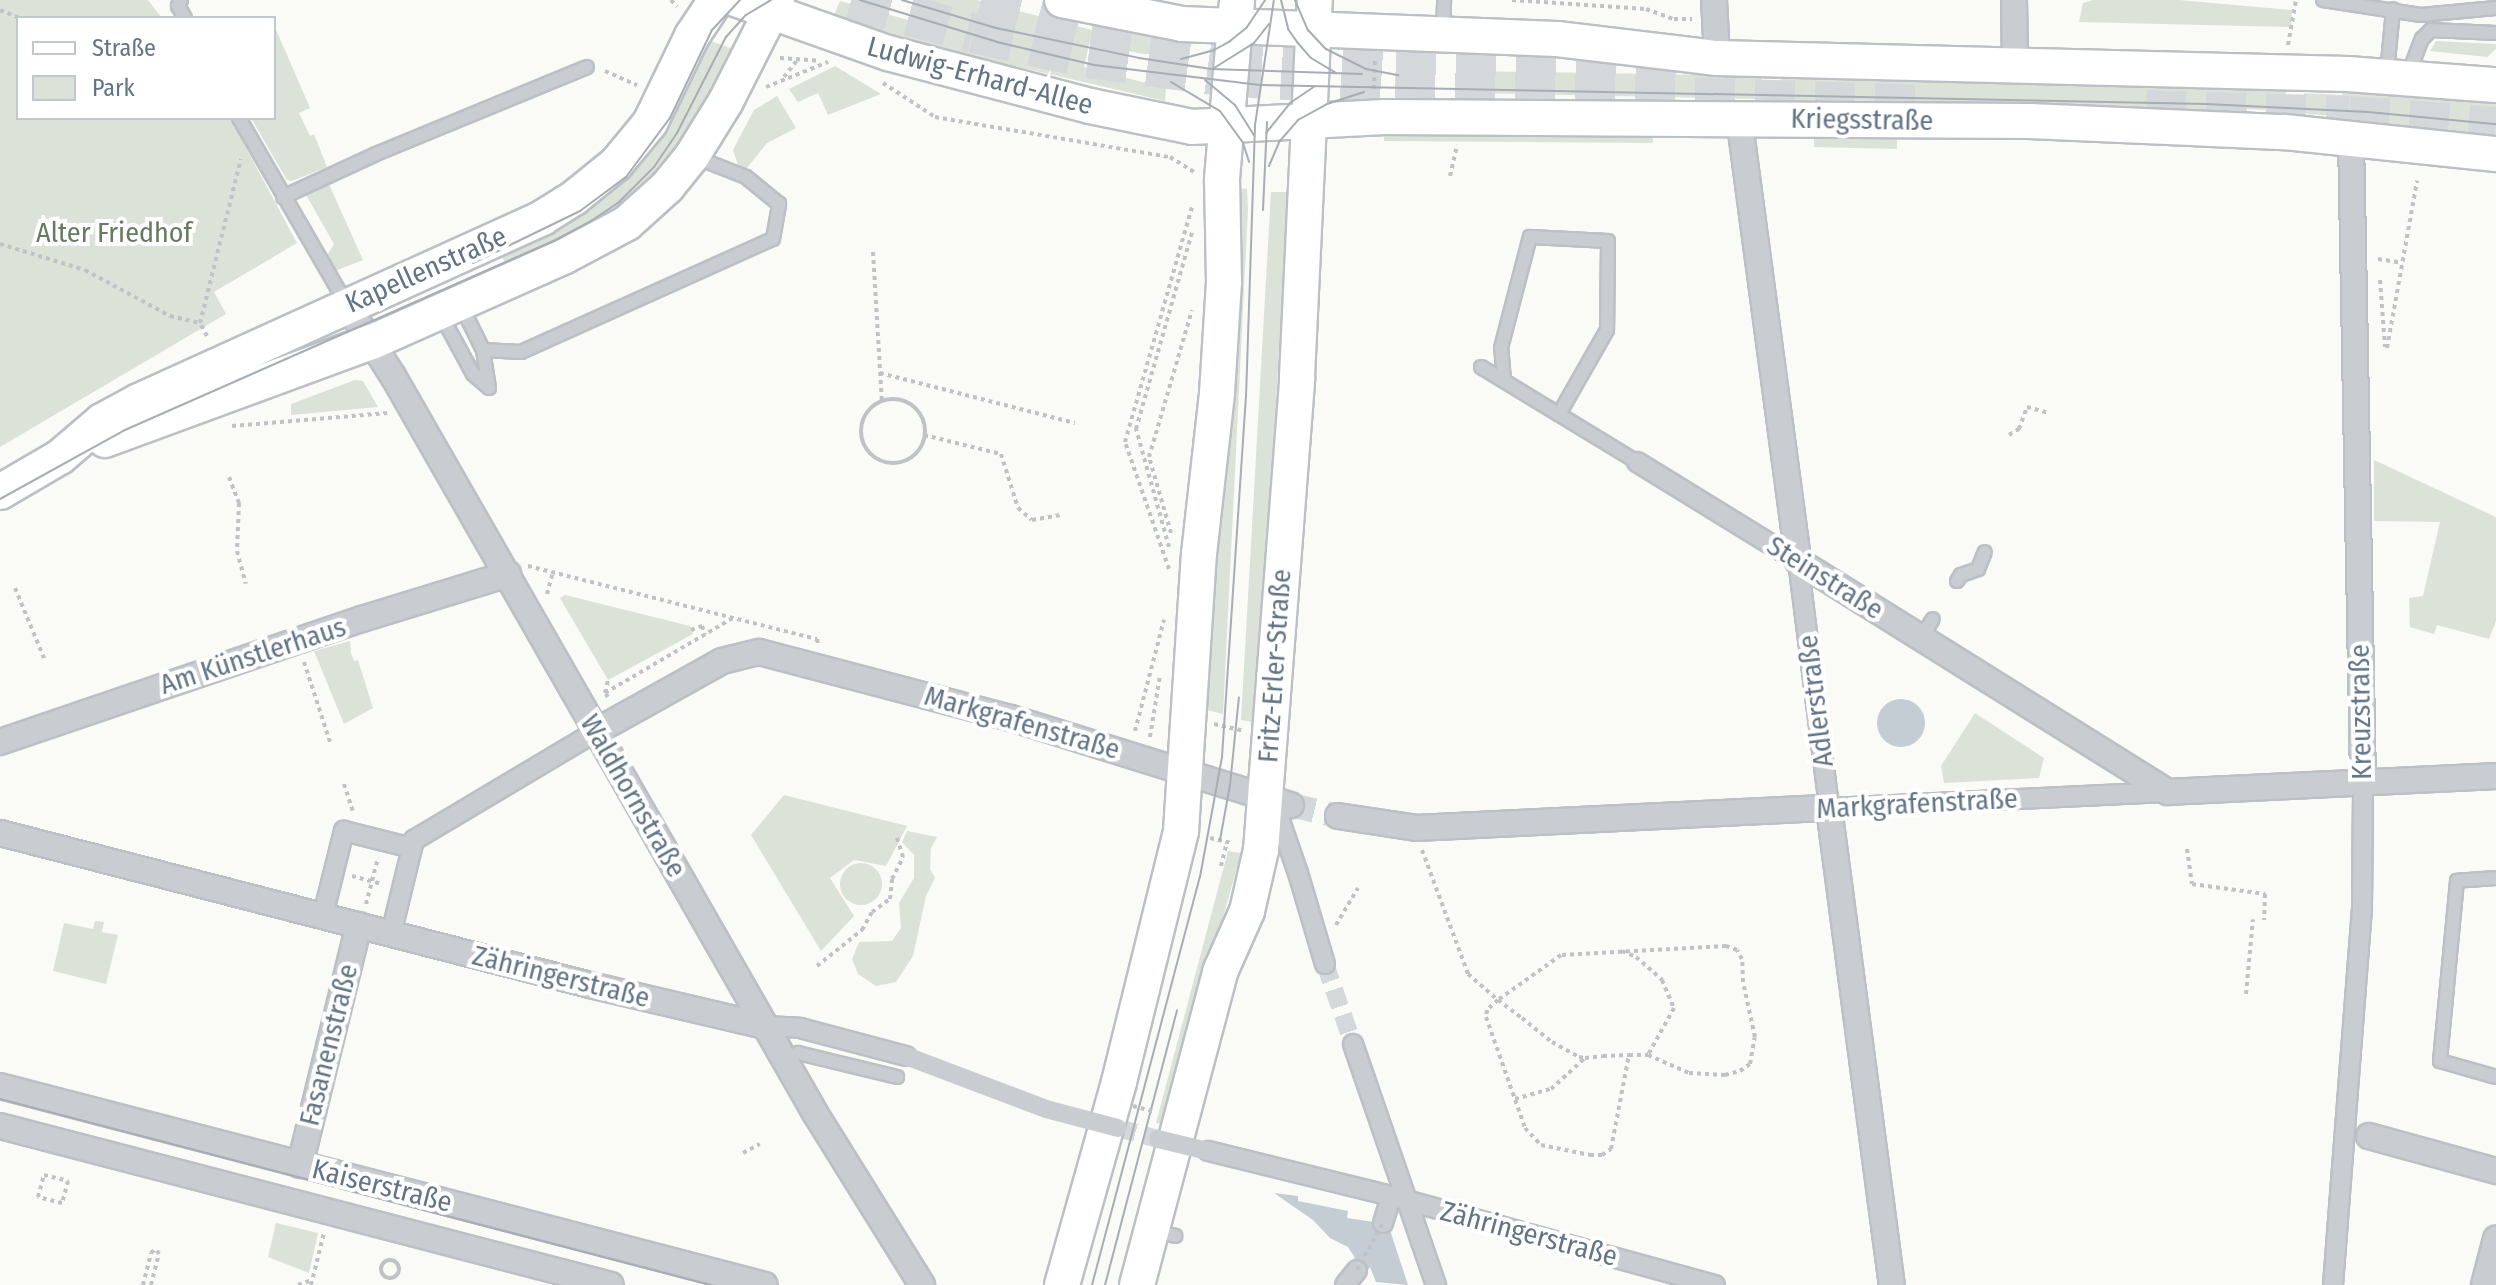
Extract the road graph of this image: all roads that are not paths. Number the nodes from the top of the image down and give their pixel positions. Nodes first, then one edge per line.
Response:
1 (716, 0) edge
2 (738, 0) edge
3 (1062, 0) edge
4 (1444, 0) edge
5 (2014, 0) edge
6 (2323, 0) edge
7 (774, 7) edge
8 (2496, 8) edge
9 (2393, 9) junction
10 (1716, 10) edge
11 (1236, 14) edge
12 (1314, 15) edge
13 (2496, 33) edge
14 (1443, 34) junction
15 (1717, 58) junction
16 (587, 67) road end
17 (2015, 67) junction
18 (2397, 76) junction
19 (2496, 85) edge
20 (1739, 117) junction
21 (240, 120) edge
22 (1307, 121) junction
23 (1227, 128) junction
24 (2351, 137) junction
25 (2496, 154) edge
26 (692, 156) junction
27 (283, 197) junction
28 (347, 305) junction
29 (450, 308) junction
30 (372, 342) junction
31 (483, 350) junction
32 (1481, 367) dead end
33 (1504, 380) junction
34 (1559, 414) junction
35 (60, 457) junction
36 (1637, 462) joint
37 (0, 492) edge
38 (1985, 552) dead end
39 (1798, 561) junction
40 (508, 574) junction
41 (1957, 581) dead end
42 (595, 732) junction
43 (0, 742) edge
44 (1184, 769) junction
45 (2496, 776) edge
46 (2363, 782) junction
47 (2168, 792) junction
48 (1279, 802) junction
49 (1829, 808) junction
50 (1338, 816) tunnel mouth
51 (0, 833) edge
52 (412, 848) junction
53 (2496, 878) edge
54 (323, 915) junction
55 (362, 916) junction
56 (391, 934) junction
57 (1324, 955) tunnel mouth
58 (765, 1026) junction
59 (1353, 1044) tunnel mouth
60 (784, 1060) junction
61 (897, 1077) dead end
62 (2496, 1077) edge
63 (0, 1086) edge
64 (1045, 1109) dead end
65 (1119, 1120) junction
66 (0, 1126) edge
67 (2344, 1130) junction
68 (2369, 1136) joint
69 (1158, 1139) tunnel mouth
70 (300, 1165) junction
71 (2496, 1171) edge
72 (1399, 1198) junction
73 (1383, 1223) road end
74 (2496, 1239) edge
75 (611, 1285) edge
76 (765, 1285) edge
77 (922, 1285) edge
78 (1062, 1285) edge
79 (1137, 1285) edge
80 (1436, 1285) edge
81 (1715, 1285) edge
82 (1892, 1285) edge
83 (2333, 1285) edge
84 (2484, 1285) edge

1 - 28 main road, Kapellenstraße
2 - 7 main road, Ludwig-Erhard-Allee
3 - 11 main road
4 - 14 lane
5 - 17 street
6 - 9 lane
7 - 23 main road, Ludwig-Erhard-Allee
7 - 26 main road, Kapellenstraße
8 - 9 lane
9 - 18 lane
10 - 15 street
11 - 12 main road, Kriegsstraße
11 - 23 main road
12 - 14 main road, Kriegsstraße
12 - 22 main road, Fritz-Erler-Straße
13 - 18 lane
14 - 15 main road, Kriegsstraße
15 - 17 main road, Kriegsstraße
16 - 27 lane
17 - 18 main road, Kriegsstraße
18 - 19 main road, Kriegsstraße
20 - 22 main road, Kriegsstraße
20 - 24 main road, Kriegsstraße
20 - 39 street, Adlerstraße
21 - 27 lane
22 - 23 main road, Kriegsstraße
22 - 48 main road, Fritz-Erler-Straße
23 - 44 main road
24 - 25 main road, Kriegsstraße
24 - 46 street, Kreuzstraße
26 - 29 main road, Kapellenstraße
26 - 31 lane
27 - 28 lane
28 - 30 street, Waldhornstraße
28 - 35 main road, Kapellenstraße
29 - 30 main road, Kapellenstraße
29 - 31 lane
29 - 31 lane
30 - 35 main road, Kapellenstraße
30 - 40 street, Waldhornstraße
32 - 33 lane, Steinstraße
33 - 34 lane, Steinstraße
33 - 34 lane
34 - 36 lane, Steinstraße
35 - 37 main road, Kapellenstraße
36 - 39 street, Steinstraße
38 - 41 lane
39 - 47 street, Steinstraße
39 - 49 street, Adlerstraße
40 - 42 street, Waldhornstraße
40 - 43 street, Am Künstlerhaus
42 - 44 street, Markgrafenstraße
42 - 52 street
42 - 58 street, Waldhornstraße
44 - 48 street, Markgrafenstraße
44 - 65 main road
45 - 46 street, Markgrafenstraße
46 - 47 street, Markgrafenstraße
46 - 67 street, Kreuzstraße
47 - 49 street, Markgrafenstraße
48 - 57 street
48 - 79 main road, Fritz-Erler-Straße
49 - 50 street, Markgrafenstraße
49 - 82 street, Adlerstraße
51 - 54 street, Zähringerstraße
52 - 54 street
52 - 56 street
53 - 62 lane
54 - 55 street, Zähringerstraße
55 - 56 street, Zähringerstraße
55 - 70 street, Fasanenstraße
56 - 58 street, Zähringerstraße
58 - 60 street, Waldhornstraße
58 - 65 street, Zähringerstraße, bridge
59 - 72 street
60 - 61 lane
60 - 77 street, Waldhornstraße
63 - 70 street, Kaiserstraße
64 - 65 lane
65 - 78 main road
66 - 75 street, Kaiserstraße
67 - 68 street
67 - 83 street, Kreuzstraße
68 - 71 street
69 - 72 street, Zähringerstraße, bridge
70 - 76 street, Kaiserstraße
72 - 73 street
72 - 80 street
72 - 81 street, Zähringerstraße
74 - 84 street

